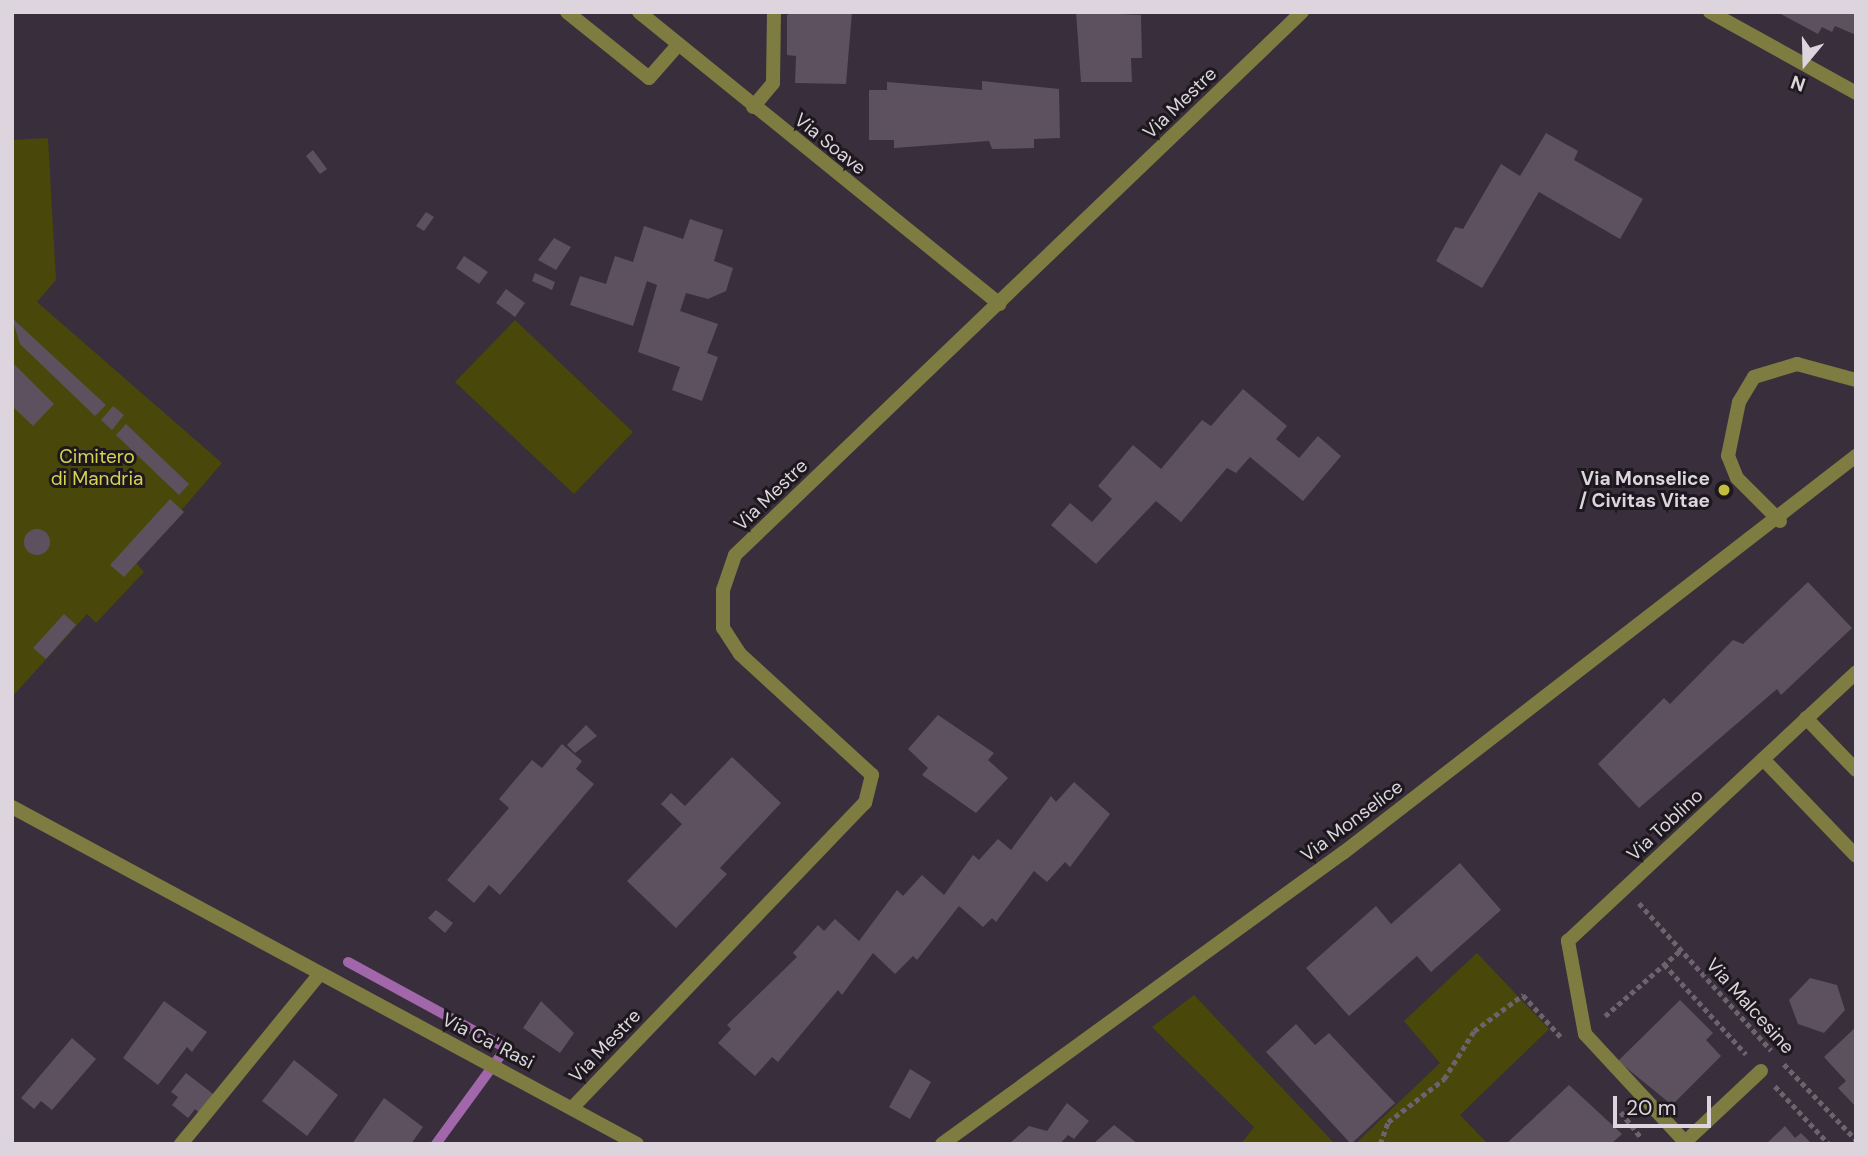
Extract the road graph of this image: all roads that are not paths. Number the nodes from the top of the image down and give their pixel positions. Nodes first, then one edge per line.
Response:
1 (567, 12) edge
2 (639, 12) edge
3 (774, 12) edge
4 (1301, 12) edge
5 (1710, 12) edge
6 (679, 44) junction
7 (1856, 93) edge
8 (753, 107) junction
9 (1000, 304) junction
10 (1856, 380) edge
11 (1856, 456) edge
12 (1780, 521) junction
13 (1856, 672) edge
14 (1806, 718) junction
15 (1763, 759) junction
16 (1856, 770) edge
17 (12, 807) edge
18 (1856, 856) edge
19 (319, 975) junction
20 (1761, 1071) dead end
21 (573, 1107) junction
22 (181, 1144) edge
23 (638, 1144) edge
24 (942, 1144) edge

1 - 6 street
2 - 6 street, Via Soave
3 - 8 street
4 - 9 street, Via Mestre
5 - 7 street
6 - 8 street, Via Soave
8 - 9 street, Via Soave
9 - 21 street, Via Mestre
10 - 12 street
11 - 12 street, Via Monselice
12 - 24 street, Via Monselice
13 - 14 street, Via Toblino
14 - 15 street, Via Toblino
14 - 16 street
15 - 18 street
15 - 20 street, Via Toblino
17 - 19 street, Via Ca' Rasi
19 - 21 street, Via Ca' Rasi
19 - 22 street
21 - 23 street, Via Ca' Rasi

